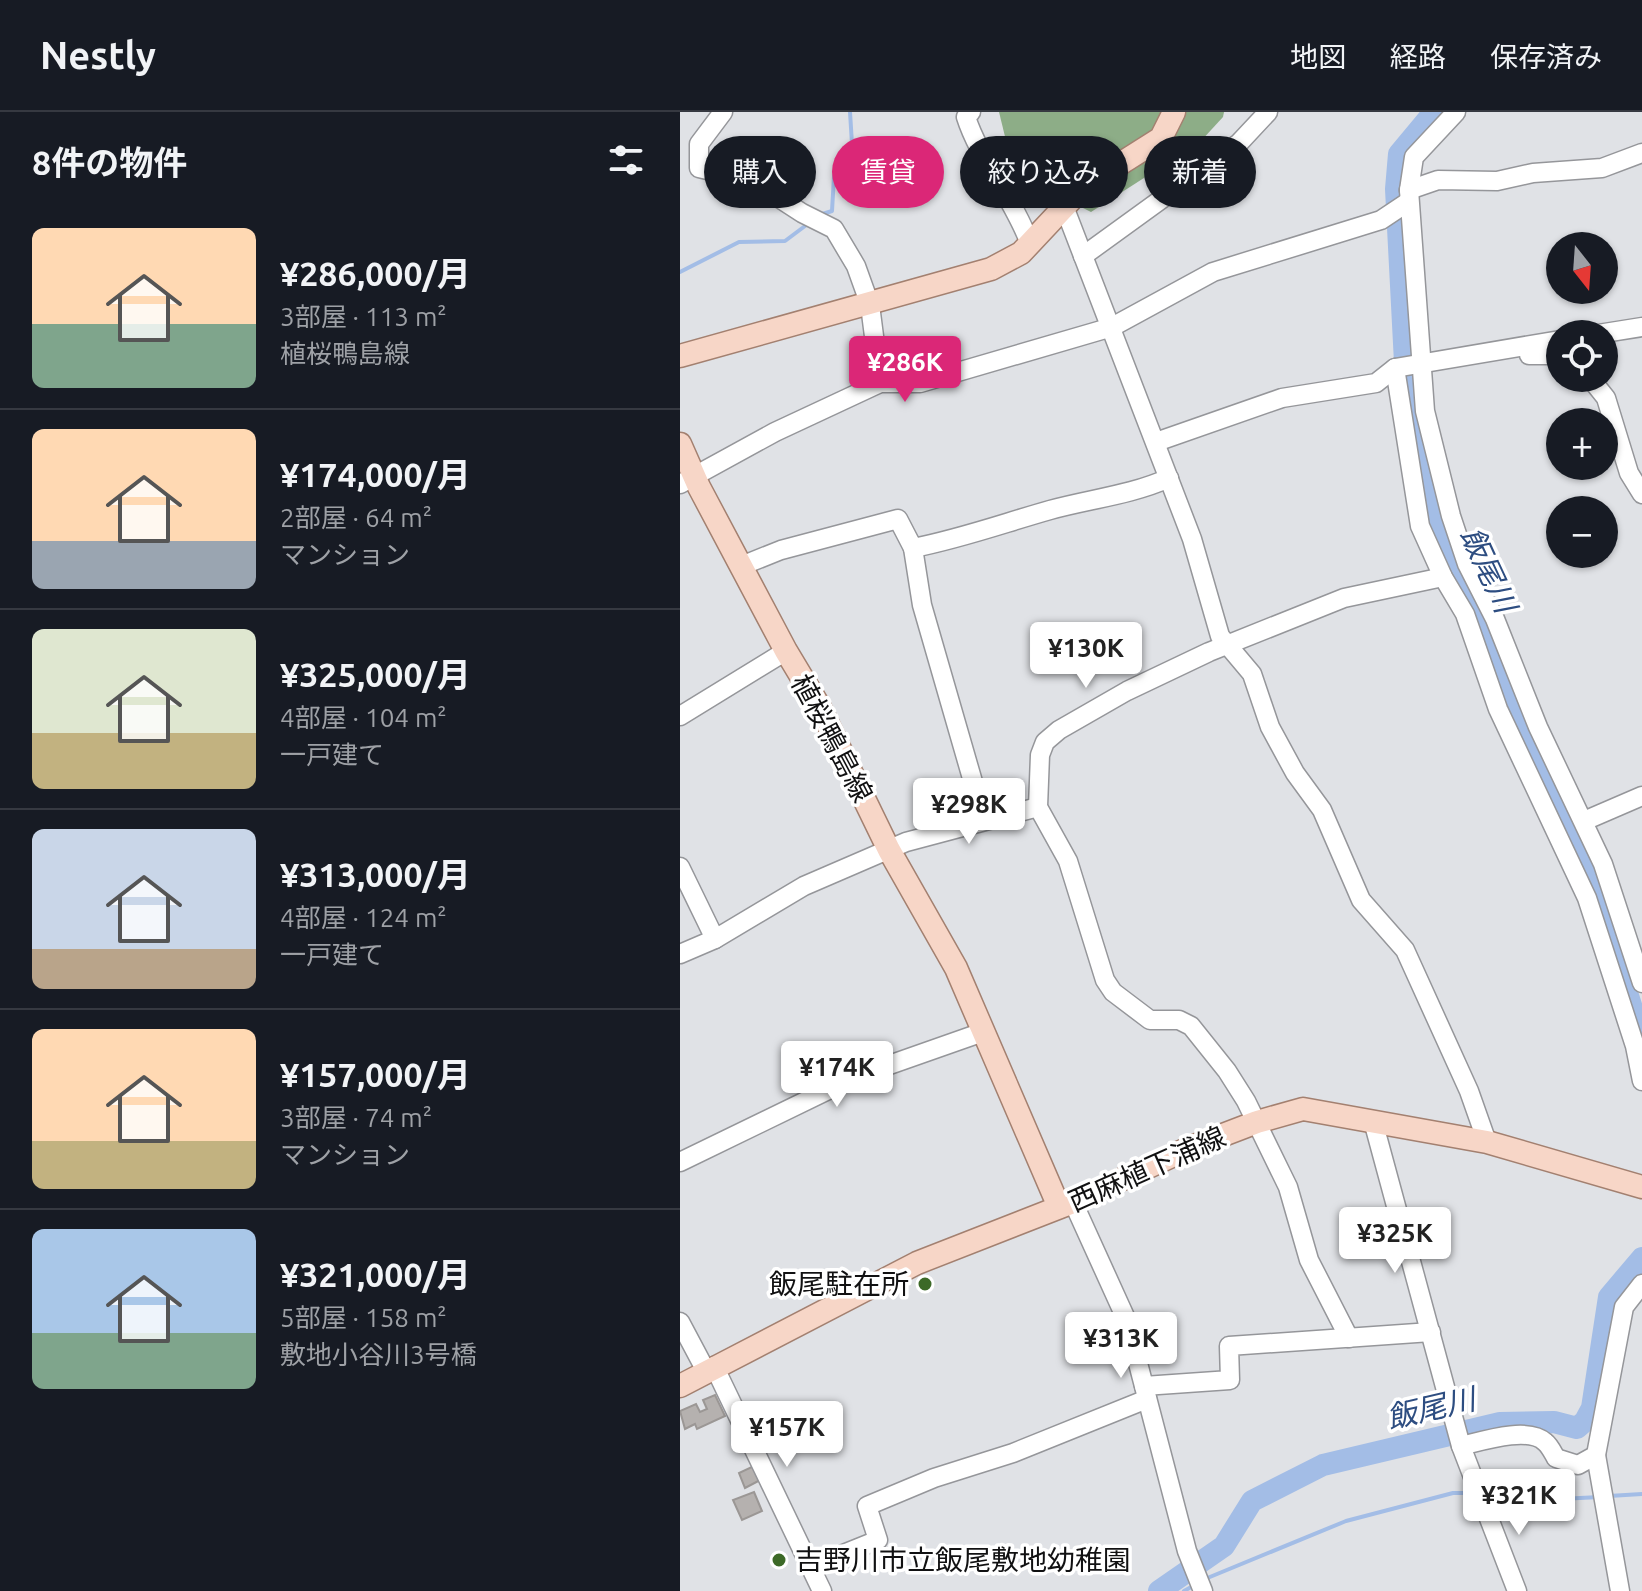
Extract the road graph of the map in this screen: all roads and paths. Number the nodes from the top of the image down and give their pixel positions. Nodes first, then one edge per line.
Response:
1 (723, 112) edge
2 (971, 112) edge
3 (1174, 112) edge
4 (1268, 112) edge
5 (1456, 112) edge
6 (1642, 153) edge
7 (1408, 196) junction
8 (1065, 209) junction
9 (1030, 244) junction
10 (1083, 256) junction
11 (870, 305) junction
12 (1112, 327) junction
13 (1642, 327) edge
14 (1618, 331) edge
15 (1546, 342) edge
16 (1513, 347) junction
17 (1546, 355) edge
18 (680, 356) edge
19 (1420, 364) junction
20 (1395, 368) junction
21 (880, 383) junction
22 (1601, 392) edge
23 (1156, 442) junction
24 (680, 444) edge
25 (1169, 478) junction
26 (687, 480) edge
27 (1642, 494) edge
28 (913, 548) junction
29 (741, 566) junction
30 (1443, 577) junction
31 (1226, 647) junction
32 (786, 651) junction
33 (680, 716) edge
34 (1642, 796) edge
35 (1038, 807) junction
36 (984, 820) junction
37 (1584, 821) junction
38 (889, 850) junction
39 (680, 867) edge
40 (715, 939) junction
41 (680, 954) edge
42 (1642, 983) edge
43 (983, 1032) junction
44 (1642, 1081) edge
45 (1373, 1121) junction
46 (1257, 1122) junction
47 (1487, 1142) junction
48 (680, 1162) edge
49 (1642, 1187) edge
50 (1066, 1205) junction
51 (1642, 1284) edge
52 (680, 1322) edge
53 (1431, 1332) junction
54 (1349, 1338) junction
55 (710, 1369) junction
56 (680, 1386) edge
57 (1146, 1392) junction
58 (1461, 1446) junction
59 (1596, 1455) junction
60 (811, 1567) junction
61 (1200, 1583) edge
62 (822, 1591) edge
63 (1517, 1591) edge
64 (1620, 1591) edge

1 - 11 street
2 - 9 street
3 - 8 main road
4 - 10 street
5 - 7 street
6 - 7 street
7 - 12 street
7 - 19 street
8 - 9 main road
8 - 10 street
9 - 11 main road
10 - 12 street
11 - 18 main road
11 - 21 street
12 - 21 street
12 - 23 street
13 - 14 street
15 - 16 street
16 - 17 street
16 - 19 street
19 - 20 street
19 - 37 street
20 - 23 street
20 - 30 street
21 - 26 street
22 - 27 street
23 - 25 street
24 - 26 main road, 植桜鴨島線
25 - 28 street
25 - 31 street
26 - 29 main road, 植桜鴨島線
28 - 29 street
28 - 36 street
29 - 32 main road, 植桜鴨島線
30 - 31 street
30 - 44 street
31 - 35 street
31 - 47 street
32 - 33 street
32 - 38 main road, 植桜鴨島線
34 - 37 street
35 - 36 street
35 - 46 street
36 - 38 street
37 - 42 street
38 - 40 street
38 - 43 main road, 植桜鴨島線
39 - 40 street
40 - 41 street
43 - 48 street
43 - 50 main road, 植桜鴨島線
45 - 46 main road, 西麻植下浦線
45 - 47 main road, 西麻植下浦線
45 - 53 street
46 - 50 main road, 西麻植下浦線
46 - 54 street
47 - 49 main road, 西麻植下浦線
50 - 55 main road, 西麻植下浦線
50 - 57 street
51 - 59 street
52 - 55 street
53 - 54 street
53 - 58 street
54 - 57 street
55 - 56 main road, 西麻植下浦線
55 - 60 street
57 - 60 street
57 - 61 street
58 - 59 street
58 - 63 street
59 - 64 street
60 - 62 street

